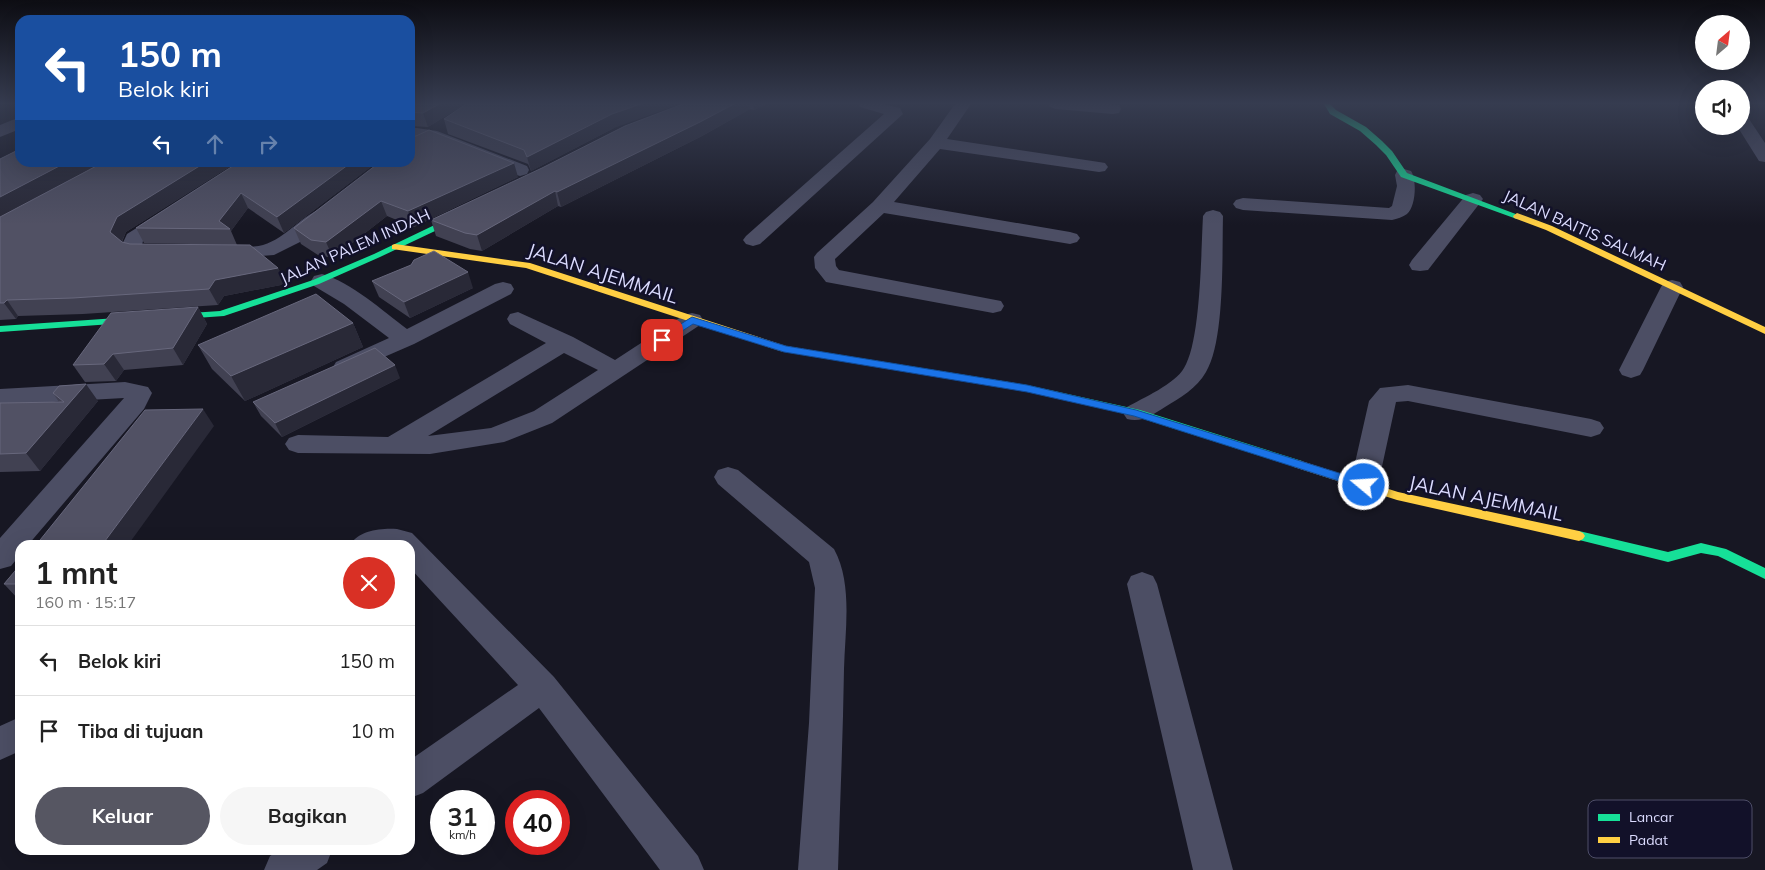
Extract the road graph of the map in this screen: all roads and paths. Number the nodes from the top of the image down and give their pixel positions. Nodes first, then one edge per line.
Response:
1 (442, 145) edge
2 (861, 145) edge
3 (935, 145) edge
4 (947, 145) edge
5 (1381, 145) edge
6 (1757, 145) edge
7 (1765, 157) edge
8 (1099, 167) dead end
9 (520, 170) dead end
10 (1404, 175) junction
11 (1473, 199) junction
12 (339, 203) edge
13 (1243, 204) dead end
14 (880, 206) junction
15 (182, 208) edge
16 (476, 208) edge
17 (1213, 216) dead end
18 (1070, 238) dead end
19 (753, 240) dead end
20 (395, 247) junction
21 (181, 252) edge
22 (209, 252) edge
23 (1420, 266) dead end
24 (322, 282) junction
25 (1672, 287) junction
26 (376, 288) edge
27 (503, 289) dead end
28 (352, 299) junction
29 (993, 306) dead end
30 (325, 308) edge
31 (518, 319) dead end
32 (692, 320) junction
33 (0, 329) edge
34 (1765, 331) edge
35 (406, 339) junction
36 (565, 342) junction
37 (616, 370) junction
38 (1631, 370) dead end
39 (327, 375) edge
40 (0, 397) edge
41 (1136, 413) junction
42 (1591, 428) dead end
43 (298, 444) dead end
44 (391, 446) junction
45 (728, 477) dead end
46 (1364, 485) junction
47 (16, 540) edge
48 (382, 540) edge
49 (394, 540) edge
50 (15, 541) edge
51 (415, 554) edge
52 (0, 558) edge
53 (1765, 574) edge
54 (1142, 584) dead end
55 (542, 688) junction
56 (15, 736) edge
57 (0, 744) edge
58 (415, 777) edge
59 (305, 855) edge
60 (284, 870) edge
61 (684, 870) edge
62 (818, 870) edge
63 (1213, 870) edge

1 - 9 street
2 - 19 street
3 - 14 street
4 - 8 street
5 - 10 street
6 - 7 street
10 - 11 street, JALAN BAITIS SALMAH
10 - 13 street
11 - 23 street
11 - 25 street, JALAN BAITIS SALMAH
12 - 22 street
14 - 18 street
14 - 29 street
15 - 21 street
16 - 20 street, JALAN PALEM INDAH
17 - 41 street
20 - 24 street, JALAN PALEM INDAH
20 - 32 street, JALAN AJEMMAIL
24 - 28 street
24 - 33 street, JALAN PALEM INDAH
25 - 34 street, JALAN BAITIS SALMAH
25 - 38 street
26 - 28 street
27 - 35 street
28 - 30 street
28 - 35 street
31 - 36 street
32 - 37 street
32 - 41 street, JALAN AJEMMAIL
35 - 39 street
36 - 37 street
36 - 44 street
37 - 44 street
40 - 47 street
41 - 46 street, JALAN AJEMMAIL
42 - 46 street
43 - 44 street
45 - 62 street
46 - 53 street, JALAN AJEMMAIL
48 - 49 street
50 - 52 street
51 - 55 street
54 - 63 street
55 - 58 street
55 - 61 street
56 - 57 street
59 - 60 street

